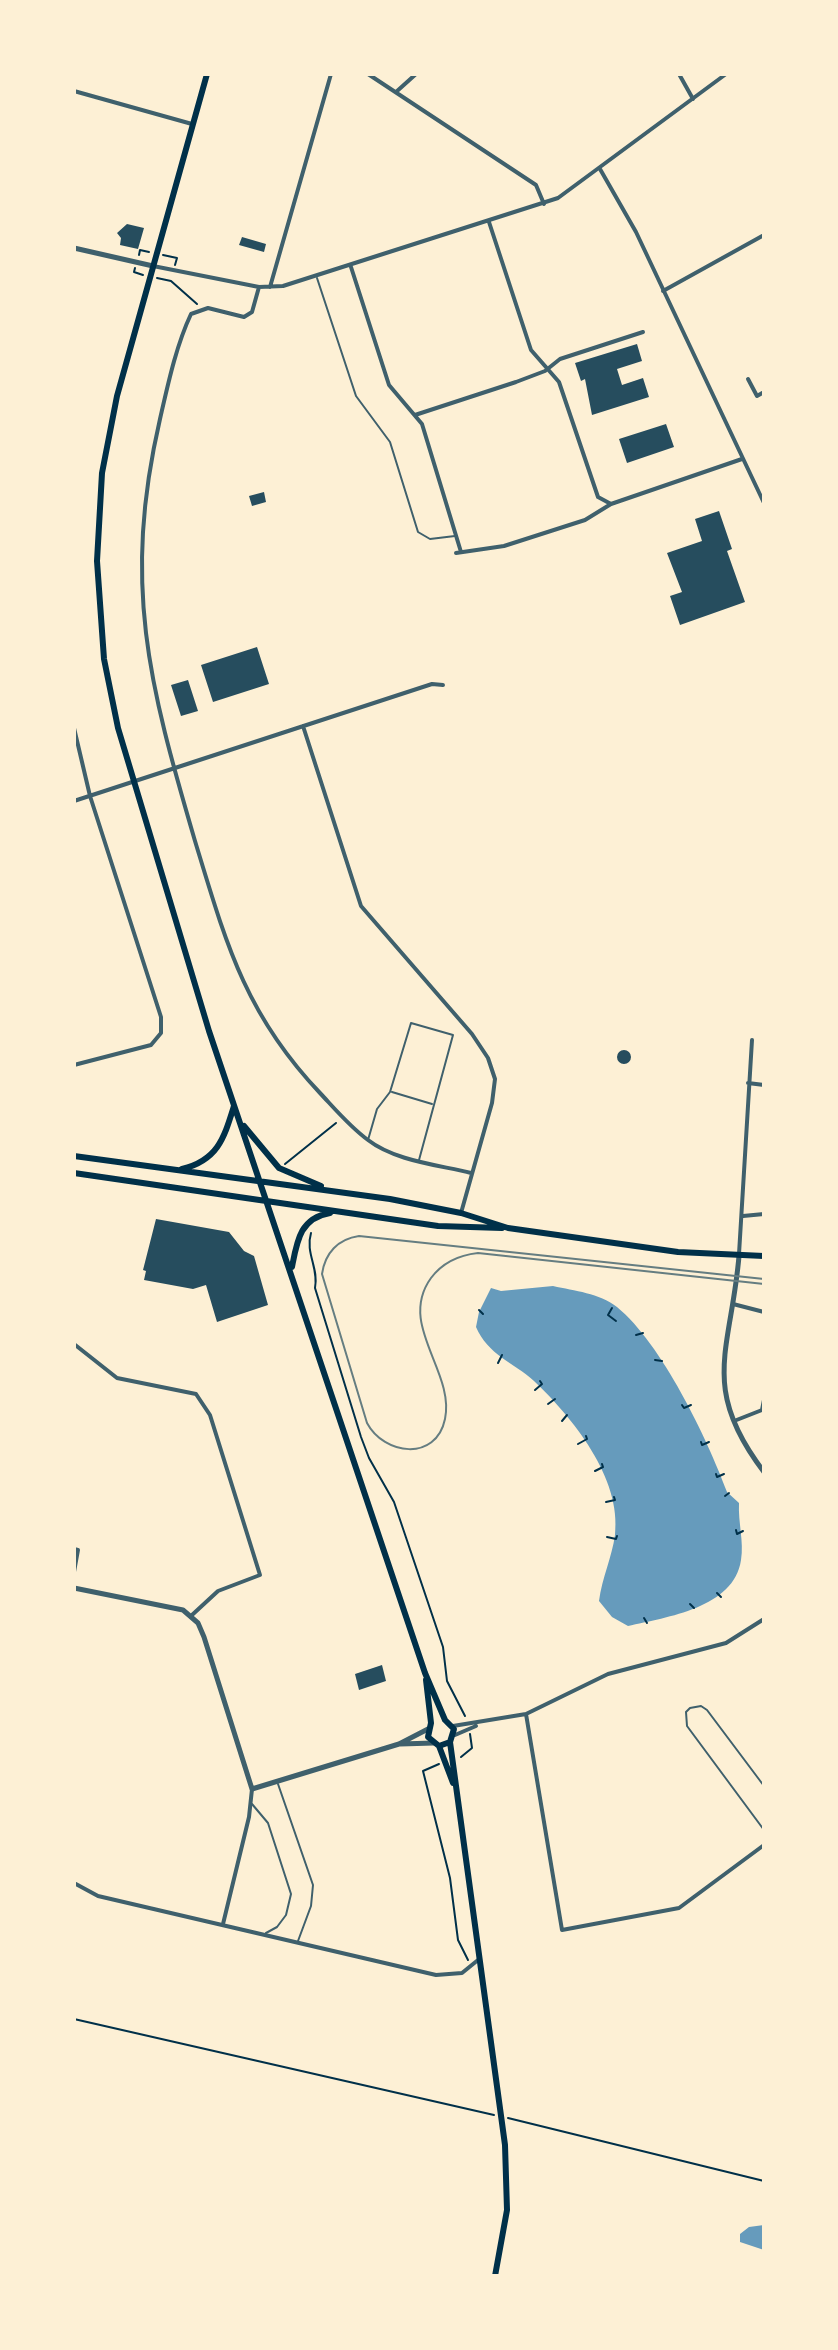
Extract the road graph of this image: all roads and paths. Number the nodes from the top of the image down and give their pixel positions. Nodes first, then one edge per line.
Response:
1 (207, 74) edge
2 (331, 74) edge
3 (368, 74) edge
4 (416, 74) edge
5 (679, 74) edge
6 (726, 74) edge
7 (74, 91) edge
8 (396, 92) junction
9 (693, 99) junction
10 (192, 124) junction
11 (600, 169) junction
12 (544, 204) junction
13 (489, 222) junction
14 (764, 235) edge
15 (74, 248) edge
16 (156, 253) junction
17 (177, 258) dead end
18 (153, 266) junction
19 (351, 267) junction
20 (134, 272) dead end
21 (150, 276) junction
22 (317, 278) junction
23 (259, 287) junction
24 (270, 287) junction
25 (663, 291) junction
26 (201, 309) junction
27 (643, 332) dead end
28 (548, 368) junction
29 (748, 379) dead end
30 (764, 392) edge
31 (415, 415) junction
32 (742, 459) junction
33 (764, 503) edge
34 (611, 504) junction
35 (456, 536) junction
36 (443, 685) dead end
37 (303, 726) junction
38 (74, 728) edge
39 (172, 768) junction
40 (133, 783) junction
41 (90, 796) junction
42 (74, 801) edge
43 (752, 1040) dead end
44 (74, 1065) edge
45 (748, 1083) junction
46 (764, 1085) edge
47 (390, 1092) junction
48 (433, 1104) junction
49 (234, 1106) junction
50 (342, 1116) junction
51 (239, 1120) junction
52 (368, 1141) junction
53 (74, 1156) edge
54 (419, 1160) junction
55 (287, 1162) dead end
56 (177, 1170) junction
57 (74, 1173) edge
58 (471, 1173) junction
59 (261, 1181) junction
60 (334, 1191) junction
61 (268, 1202) junction
62 (337, 1212) junction
63 (461, 1213) junction
64 (764, 1214) edge
65 (742, 1217) junction
66 (443, 1227) junction
67 (508, 1228) junction
68 (469, 1229) junction
69 (311, 1233) dead end
70 (739, 1256) junction
71 (764, 1256) edge
72 (291, 1269) junction
73 (317, 1277) dead end
74 (733, 1304) junction
75 (612, 1308) dead end
76 (479, 1310) dead end
77 (764, 1312) edge
78 (483, 1314) dead end
79 (616, 1321) dead end
80 (643, 1333) dead end
81 (636, 1335) dead end
82 (74, 1344) edge
83 (502, 1355) dead end
84 (655, 1360) dead end
85 (662, 1361) dead end
86 (498, 1363) dead end
87 (540, 1381) dead end
88 (535, 1390) dead end
89 (555, 1399) dead end
90 (764, 1400) edge
91 (548, 1404) dead end
92 (682, 1405) dead end
93 (691, 1405) dead end
94 (763, 1410) edge
95 (567, 1415) dead end
96 (562, 1421) dead end
97 (732, 1422) junction
98 (586, 1436) dead end
99 (701, 1442) dead end
100 (709, 1442) dead end
101 (578, 1444) dead end
102 (602, 1464) dead end
103 (595, 1471) dead end
104 (764, 1472) edge
105 (716, 1474) dead end
106 (724, 1474) dead end
107 (729, 1493) dead end
108 (725, 1496) dead end
109 (614, 1497) dead end
110 (606, 1502) dead end
111 (736, 1530) dead end
112 (743, 1531) dead end
113 (617, 1536) dead end
114 (607, 1537) dead end
115 (74, 1549) edge
116 (74, 1572) edge
117 (74, 1588) edge
118 (717, 1593) dead end
119 (721, 1597) dead end
120 (690, 1604) dead end
121 (694, 1608) dead end
122 (192, 1615) junction
123 (644, 1618) dead end
124 (764, 1619) edge
125 (647, 1623) dead end
126 (425, 1673) junction
127 (526, 1714) junction
128 (445, 1720) junction
129 (478, 1725) junction
130 (430, 1726) junction
131 (453, 1726) junction
132 (452, 1739) junction
133 (399, 1744) junction
134 (436, 1744) junction
135 (278, 1783) junction
136 (764, 1786) edge
137 (252, 1789) junction
138 (457, 1792) junction
139 (252, 1803) junction
140 (764, 1830) edge
141 (764, 1845) edge
142 (74, 1883) edge
143 (223, 1924) junction
144 (263, 1934) junction
145 (298, 1942) junction
146 (481, 1957) junction
147 (74, 2019) edge
148 (499, 2116) junction
149 (764, 2181) edge
150 (495, 2276) edge

1 - 10 main road
2 - 24 street
3 - 8 street
4 - 8 street
5 - 9 street
6 - 9 street
7 - 10 street
8 - 12 street
9 - 11 street
10 - 16 main road
11 - 12 street
11 - 25 street
12 - 13 street
13 - 19 street
13 - 28 street
14 - 25 street
15 - 18 street
16 - 17 path
16 - 18 main road
18 - 21 main road
18 - 23 street
19 - 22 street
19 - 31 street
20 - 21 path
21 - 26 path
21 - 40 main road
22 - 24 street
22 - 35 lane
23 - 24 street
23 - 26 street
25 - 32 street
26 - 39 street
27 - 28 street
28 - 31 street
28 - 34 street
29 - 30 street
31 - 35 street
32 - 33 street
32 - 34 street
34 - 35 street
36 - 37 street
37 - 39 street
37 - 58 street
38 - 41 street
39 - 40 street
39 - 50 street
40 - 41 street
40 - 49 main road
41 - 42 street
41 - 44 street
43 - 45 street
45 - 46 street
45 - 65 street
47 - 48 lane
47 - 48 lane
47 - 52 lane
48 - 54 lane
49 - 51 main road
49 - 56 main road
50 - 52 street
50 - 55 path
51 - 59 main road
51 - 60 main road
52 - 54 street
53 - 56 main road
54 - 58 street
56 - 59 main road
57 - 61 main road
58 - 63 street
59 - 60 main road
59 - 61 main road
60 - 63 main road
61 - 62 main road
61 - 72 main road
62 - 66 main road
62 - 72 main road
63 - 66 main road
63 - 67 main road
63 - 68 main road
64 - 65 street
65 - 70 street
66 - 68 main road
67 - 68 main road
67 - 70 main road
69 - 73 path
70 - 71 main road
70 - 74 street
72 - 126 main road
74 - 77 street
74 - 97 street
75 - 79 path
76 - 78 path
80 - 81 path
82 - 122 street
83 - 86 path
84 - 85 path
87 - 88 path
89 - 91 path
90 - 94 street
92 - 93 path
94 - 97 street
95 - 96 path
97 - 104 street
98 - 101 path
99 - 100 path
102 - 103 path
105 - 106 path
107 - 108 path
109 - 110 path
111 - 112 path
113 - 114 path
115 - 116 street
117 - 122 street
118 - 119 path
120 - 121 path
122 - 137 street
123 - 125 path
124 - 127 street
126 - 128 main road
126 - 130 main road
127 - 129 street
127 - 141 street
128 - 130 main road
128 - 131 main road
129 - 131 street
129 - 132 street
130 - 133 street
130 - 134 main road
131 - 132 main road
132 - 134 main road
132 - 138 main road
133 - 134 street
133 - 135 street
134 - 138 main road
135 - 137 street
135 - 145 lane
136 - 140 lane
137 - 139 street
138 - 146 main road
139 - 143 street
139 - 144 lane
142 - 143 street
143 - 144 street
144 - 145 street
145 - 146 street
146 - 148 main road
147 - 148 path
148 - 149 path
148 - 150 main road

